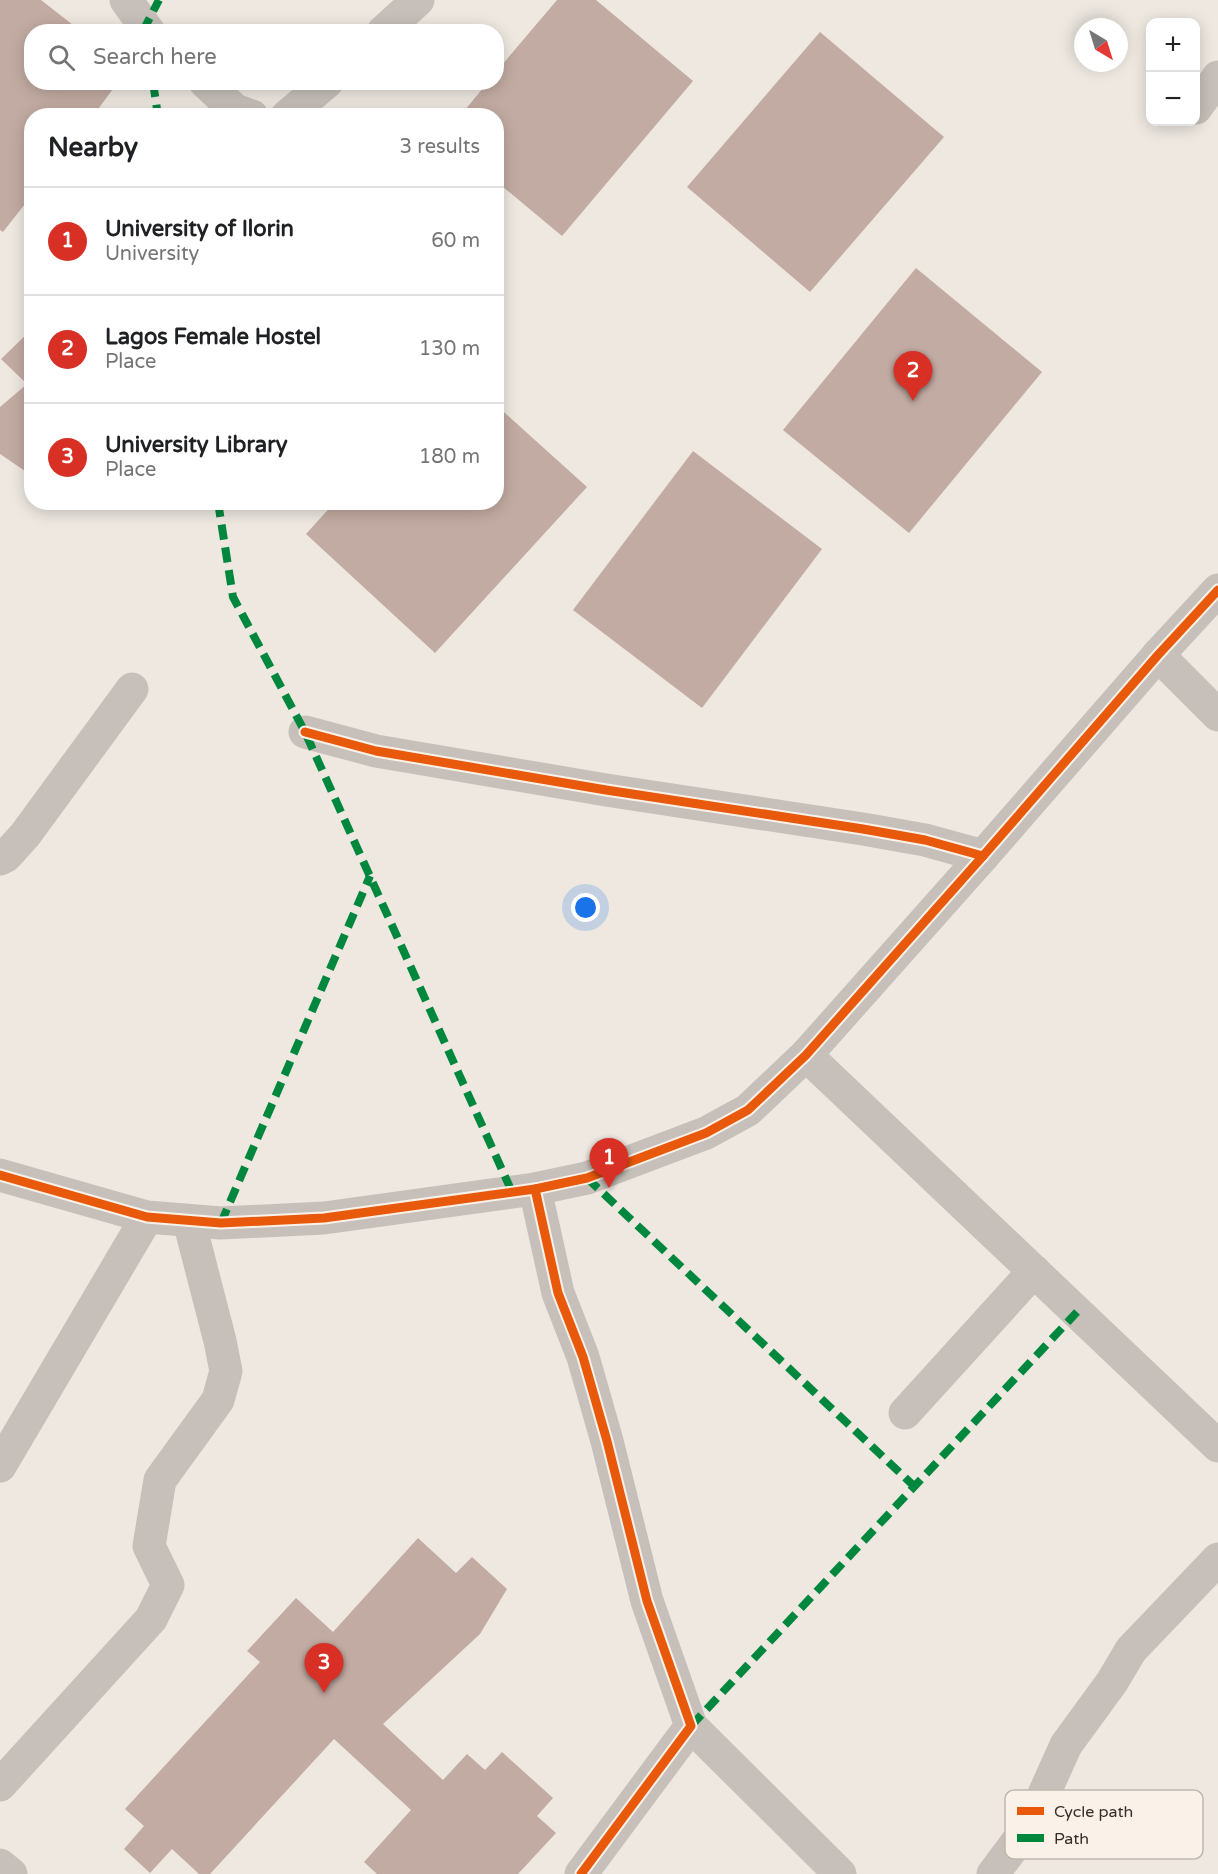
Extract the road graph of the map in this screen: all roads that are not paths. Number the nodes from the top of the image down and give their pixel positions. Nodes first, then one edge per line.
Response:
1 (126, 0) edge
2 (416, 1) edge
3 (143, 24) edge
4 (392, 24) edge
5 (1218, 77) edge
6 (214, 90) edge
7 (318, 90) edge
8 (1200, 102) edge
9 (233, 108) edge
10 (296, 108) edge
11 (1218, 590) edge
12 (1158, 655) junction
13 (132, 689) dead end
14 (1218, 715) edge
15 (305, 732) dead end
16 (983, 856) junction
17 (0, 859) edge
18 (807, 1055) junction
19 (0, 1175) edge
20 (535, 1189) junction
21 (147, 1217) junction
22 (189, 1221) junction
23 (1034, 1271) junction
24 (905, 1413) dead end
25 (1218, 1446) edge
26 (0, 1466) edge
27 (1218, 1559) edge
28 (691, 1726) junction
29 (0, 1785) edge
30 (1046, 1790) edge
31 (1005, 1858) edge
32 (0, 1865) edge
33 (11, 1874) edge
34 (580, 1874) edge
35 (840, 1874) edge
36 (993, 1874) edge

1 - 3 street
2 - 4 street
5 - 8 street
6 - 9 street
7 - 10 street
11 - 12 street
12 - 14 street
12 - 16 street
13 - 17 street
15 - 16 street
16 - 18 street
18 - 20 street
18 - 23 street
19 - 21 street
20 - 22 street
20 - 28 street
21 - 22 street
21 - 26 street
22 - 29 street
23 - 24 street
23 - 25 street
27 - 30 street
28 - 34 street
28 - 35 street
31 - 36 street
32 - 33 street

